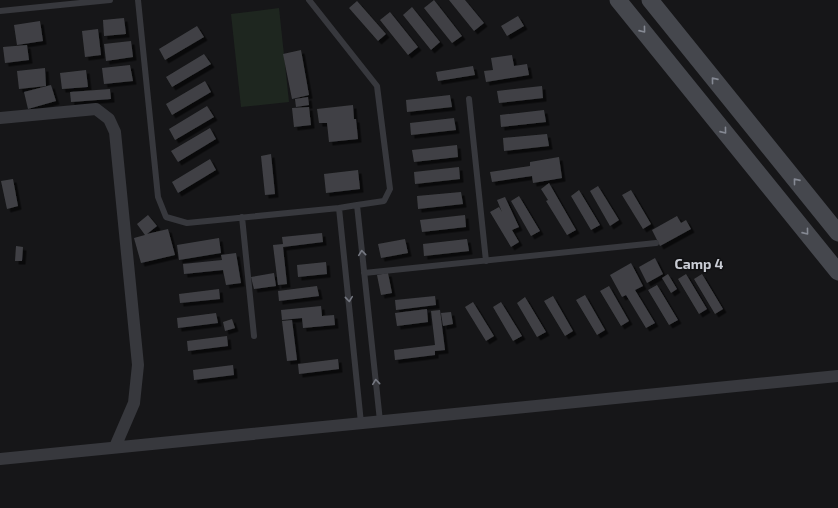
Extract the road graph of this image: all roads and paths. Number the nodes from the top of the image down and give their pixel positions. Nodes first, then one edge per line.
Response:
1 (110, 0) edge
2 (138, 0) edge
3 (311, 0) edge
4 (618, 0) edge
5 (650, 0) edge
6 (0, 11) edge
7 (469, 99) dead end
8 (0, 118) edge
9 (357, 205) junction
10 (339, 208) junction
11 (242, 218) junction
12 (838, 233) edge
13 (656, 243) dead end
14 (486, 260) junction
15 (838, 272) edge
16 (364, 273) junction
17 (254, 336) dead end
18 (838, 376) edge
19 (380, 421) junction
20 (361, 423) junction
21 (115, 447) junction
22 (0, 459) edge

1 - 6 lane
2 - 11 lane
3 - 9 lane
4 -> 15 main road
12 -> 5 main road
7 - 14 lane
8 - 21 street
9 - 10 lane
16 -> 9 lane
10 - 11 lane
10 -> 20 lane
11 - 17 lane
13 - 14 lane
14 - 16 lane
19 -> 16 lane
18 - 19 street
19 - 20 street
20 - 21 street
21 - 22 street

